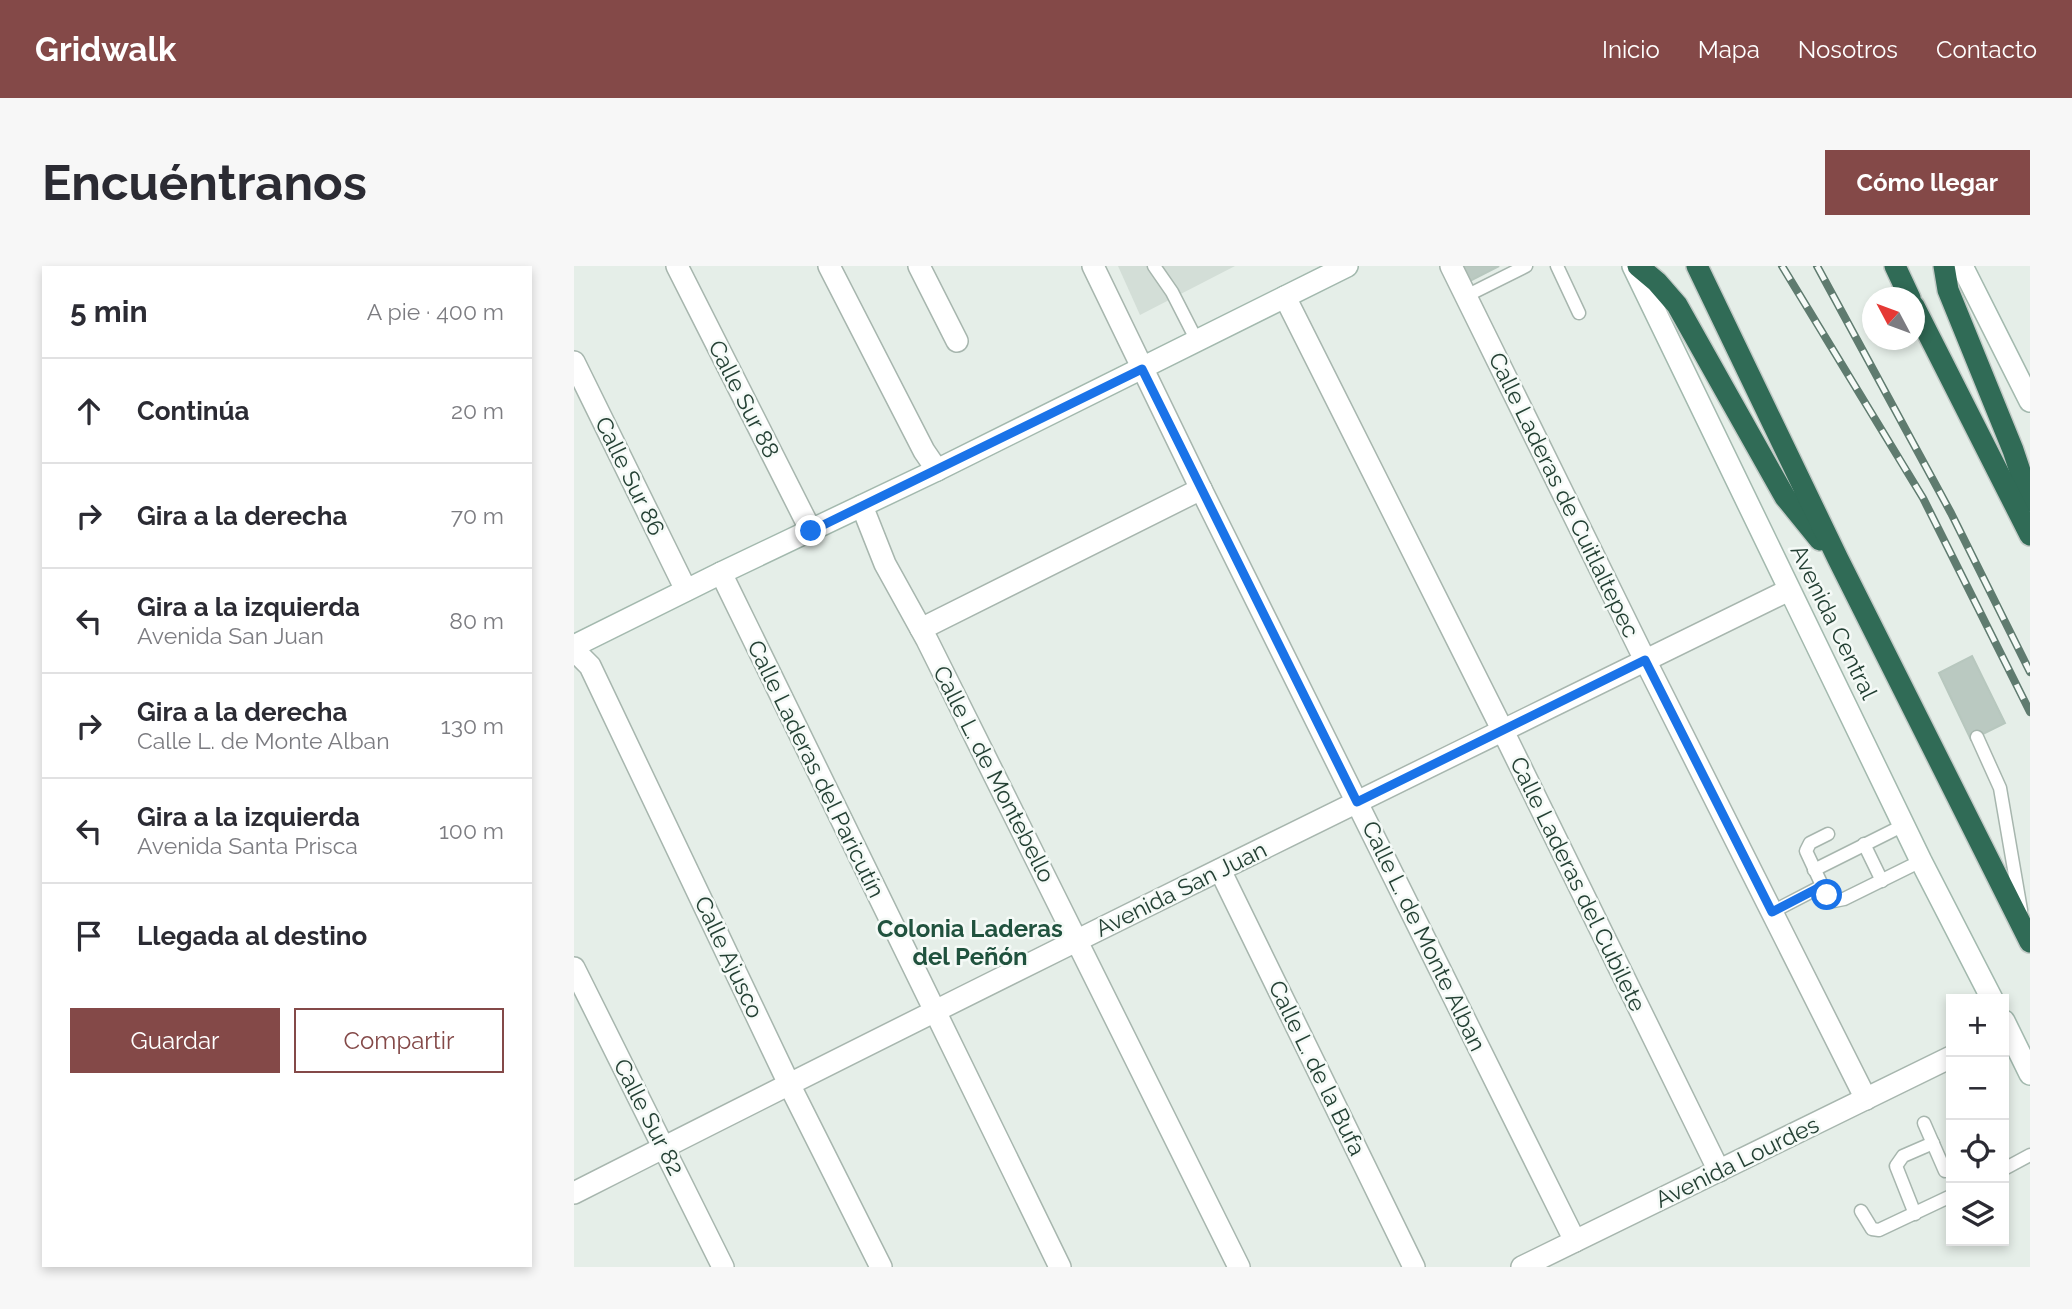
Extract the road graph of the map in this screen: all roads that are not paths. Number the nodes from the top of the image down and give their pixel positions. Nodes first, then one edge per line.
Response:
1 (677, 266) edge
2 (829, 266) edge
3 (919, 266) edge
4 (1093, 266) edge
5 (1154, 266) edge
6 (1346, 266) edge
7 (1451, 266) edge
8 (1526, 266) edge
9 (1557, 266) edge
10 (1636, 266) edge
11 (1697, 266) edge
12 (1895, 266) edge
13 (1944, 266) edge
14 (1962, 266) edge
15 (1905, 287) edge
16 (1466, 296) junction
17 (1285, 297) junction
18 (1579, 313) dead end
19 (1925, 328) edge
20 (957, 341) dead end
21 (1197, 341) junction
22 (574, 362) edge
23 (1142, 369) junction
24 (2030, 401) edge
25 (937, 470) junction
26 (1201, 489) junction
27 (2030, 500) edge
28 (862, 506) junction
29 (811, 531) junction
30 (2030, 535) edge
31 (1838, 559) junction
32 (721, 573) junction
33 (686, 590) junction
34 (1790, 590) junction
35 (921, 629) junction
36 (574, 648) edge
37 (1645, 660) junction
38 (1502, 729) junction
39 (1977, 737) dead end
40 (1357, 802) junction
41 (1904, 825) junction
42 (1828, 834) dead end
43 (1864, 844) junction
44 (1921, 861) junction
45 (1220, 870) junction
46 (1814, 870) junction
47 (1882, 881) junction
48 (1822, 886) junction
49 (1772, 912) junction
50 (2027, 937) edge
51 (1077, 940) junction
52 (574, 968) edge
53 (1989, 994) edge
54 (933, 1011) junction
55 (2009, 1033) edge
56 (1946, 1059) edge
57 (2030, 1074) edge
58 (789, 1084) junction
59 (1866, 1099) junction
60 (1924, 1123) dead end
61 (1933, 1143) junction
62 (664, 1147) junction
63 (2030, 1155) edge
64 (2009, 1166) edge
65 (1719, 1171) junction
66 (1945, 1171) dead end
67 (574, 1193) edge
68 (1946, 1198) edge
69 (1861, 1210) dead end
70 (1915, 1214) junction
71 (1575, 1241) junction
72 (723, 1267) edge
73 (881, 1267) edge
74 (1059, 1267) edge
75 (1240, 1267) edge
76 (1414, 1267) edge
77 (1522, 1267) edge

1 - 29 street, Calle Sur 88
2 - 25 street
3 - 20 street
4 - 23 street, Calle L. de Monte Alban
5 - 21 lane
6 - 17 street
7 - 16 street, Calle Laderas de Cuitlaltepec
8 - 16 lane
9 - 18 lane
10 - 31 highway
10 - 34 street, Avenida Central
11 - 31 highway, Avenida Central
12 - 15 highway
13 - 27 highway
14 - 24 street
16 - 37 street, Calle Laderas de Cuitlaltepec
17 - 21 street
17 - 38 street, Calle Laderas del Cubilete
19 - 30 highway
21 - 23 street
22 - 33 street, Calle Sur 86
23 - 25 street
23 - 26 street, Calle L. de Monte Alban
25 - 28 street
26 - 35 street
26 - 40 street, Calle L. de Monte Alban
28 - 29 street
28 - 35 street, Calle L. de Montebello
29 - 32 street
31 - 50 highway, Avenida Central
32 - 33 street
32 - 54 street, Calle Laderas del Paricutín
33 - 36 street
34 - 37 street, Avenida San Juan
34 - 41 street, Avenida Central
35 - 51 street, Calle L. de Montebello
36 - 58 street, Calle Ajusco
37 - 38 street, Avenida San Juan
37 - 49 street, Calle Laderas de Cuitlaltepec
38 - 40 street, Avenida San Juan
38 - 65 street, Calle Laderas del Cubilete
39 - 50 lane
40 - 45 street, Avenida San Juan
40 - 71 street, Calle L. de Monte Alban
41 - 43 lane
41 - 44 street, Avenida Central
42 - 46 lane
43 - 46 lane
43 - 47 lane
44 - 47 lane
44 - 53 street, Avenida Central
45 - 51 street, Avenida San Juan
45 - 76 street, Calle L. de la Bufa
46 - 48 lane
47 - 48 lane
48 - 49 lane
49 - 59 street, Calle Laderas de Cuitlaltepec
51 - 54 street, Avenida San Juan
51 - 75 street, Calle L. de Montebello
52 - 62 street, Calle Sur 82
54 - 58 street, Avenida San Juan
54 - 74 street, Calle Laderas del Paricutín
55 - 57 street
56 - 59 street, Avenida Lourdes
58 - 62 street, Avenida San Juan
58 - 73 street, Calle Ajusco
59 - 65 street, Avenida Lourdes
60 - 61 lane
61 - 66 lane
61 - 70 lane
62 - 67 street, Avenida San Juan
62 - 72 street, Calle Sur 82
63 - 64 lane
65 - 71 street, Avenida Lourdes
68 - 70 lane
69 - 70 lane
71 - 77 street, Avenida Lourdes

